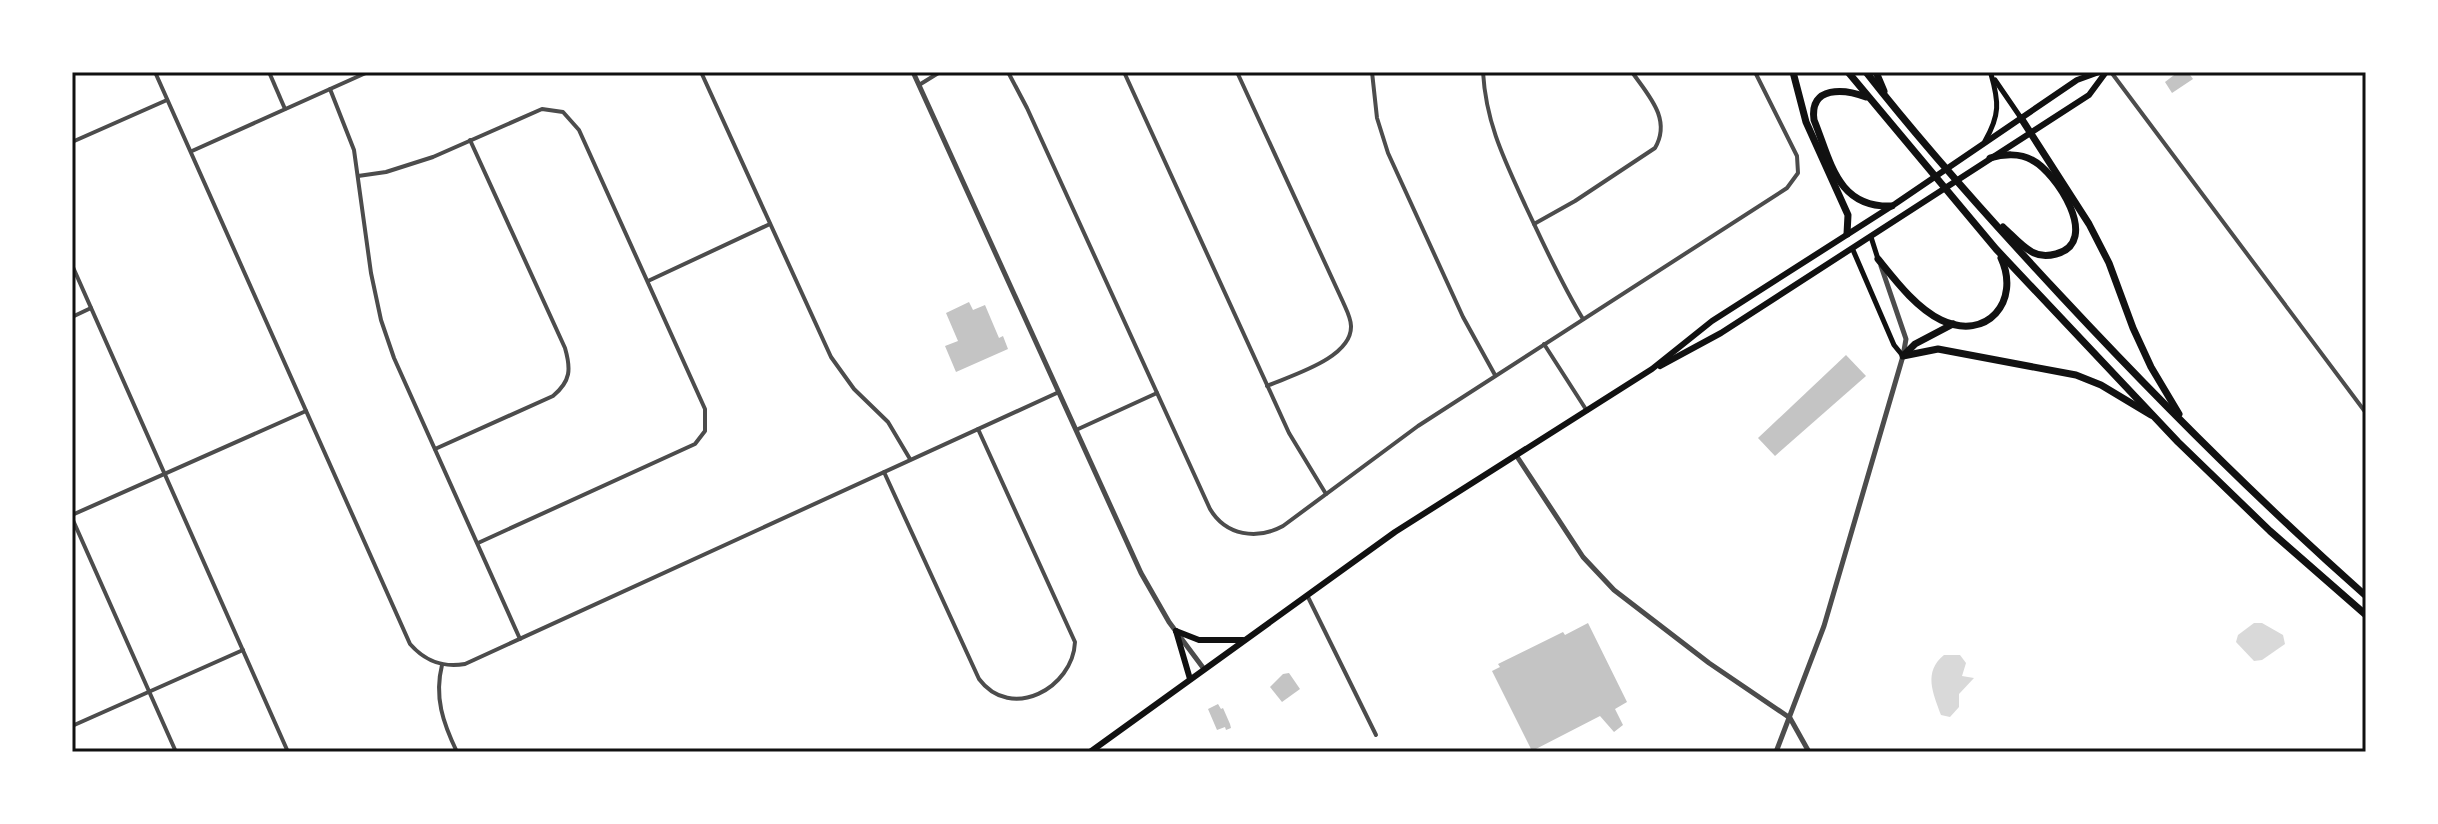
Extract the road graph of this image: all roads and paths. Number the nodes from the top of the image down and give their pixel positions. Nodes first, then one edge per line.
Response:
1 (155, 72) edge
2 (269, 72) edge
3 (368, 72) edge
4 (701, 72) edge
5 (913, 72) edge
6 (940, 72) edge
7 (1008, 72) edge
8 (1124, 72) edge
9 (1237, 72) edge
10 (1372, 72) edge
11 (1483, 72) edge
12 (1632, 72) edge
13 (1755, 72) edge
14 (1793, 72) edge
15 (1848, 72) edge
16 (1866, 72) edge
17 (1876, 72) edge
18 (2099, 72) edge
19 (2108, 72) edge
20 (1990, 73) edge
21 (919, 85) junction
22 (330, 89) junction
23 (1868, 98) junction
24 (167, 100) junction
25 (1888, 100) junction
26 (285, 109) junction
27 (2021, 118) junction
28 (2029, 132) junction
29 (470, 140) junction
30 (72, 142) edge
31 (1982, 145) junction
32 (191, 152) junction
33 (1986, 160) junction
34 (358, 176) junction
35 (1973, 201) junction
36 (1892, 206) junction
37 (770, 224) junction
38 (1534, 224) junction
39 (1847, 234) junction
40 (1871, 237) junction
41 (1996, 249) junction
42 (1853, 250) junction
43 (1878, 259) junction
44 (72, 265) edge
45 (648, 281) junction
46 (91, 308) junction
47 (72, 317) edge
48 (1583, 319) junction
49 (1953, 324) junction
50 (1544, 344) junction
51 (1903, 356) junction
52 (1652, 369) junction
53 (1495, 375) junction
54 (1267, 386) junction
55 (1059, 392) junction
56 (1157, 393) junction
57 (306, 411) junction
58 (1587, 411) junction
59 (2366, 413) edge
60 (2161, 422) junction
61 (2186, 426) junction
62 (978, 429) junction
63 (1076, 430) junction
64 (435, 449) junction
65 (1516, 455) junction
66 (910, 459) junction
67 (884, 472) junction
68 (165, 474) junction
69 (1326, 494) junction
70 (72, 516) edge
71 (478, 543) junction
72 (1307, 595) junction
73 (2366, 596) edge
74 (2366, 615) edge
75 (1176, 631) junction
76 (520, 639) junction
77 (1243, 640) junction
78 (243, 650) junction
79 (442, 665) junction
80 (1204, 669) junction
81 (1190, 679) junction
82 (150, 692) junction
83 (1790, 718) junction
84 (72, 726) edge
85 (1376, 735) dead end
86 (176, 752) edge
87 (288, 752) edge
88 (457, 752) edge
89 (1090, 752) edge
90 (1776, 752) edge
91 (1809, 752) edge

1 - 24 street
2 - 26 street
3 - 22 street
4 - 37 street
5 - 21 street
6 - 21 street
7 - 56 street
8 - 54 street
9 - 54 street
10 - 53 street
11 - 38 street
12 - 38 street
13 - 48 street
14 - 39 highway
15 - 23 highway
16 - 25 highway
17 - 25 highway
18 - 27 main road
19 - 28 main road
19 - 59 street
20 - 27 main road
20 - 31 main road
21 - 55 street
22 - 26 street
22 - 34 street
23 - 36 highway
23 - 41 highway
24 - 30 street
24 - 32 street
25 - 35 highway
26 - 32 street
27 - 28 highway
27 - 31 main road
28 - 33 main road
28 - 61 highway
29 - 34 street
29 - 45 street
29 - 64 street
31 - 36 main road
32 - 57 street
33 - 35 highway
33 - 40 main road
34 - 64 street
35 - 61 highway
36 - 39 main road
37 - 45 street
37 - 66 street
38 - 48 street
39 - 52 main road
40 - 42 main road
40 - 43 main road
41 - 49 highway
41 - 60 highway
42 - 51 main road
42 - 52 main road
43 - 49 highway
43 - 51 street
44 - 46 street
45 - 71 street
46 - 47 street
46 - 68 street
48 - 50 street
49 - 51 highway
50 - 53 street
50 - 58 street
51 - 60 highway
51 - 83 street
52 - 58 main road
53 - 69 street
54 - 69 street
55 - 62 street
55 - 63 street
56 - 63 street
56 - 69 street
57 - 68 street
57 - 79 street
58 - 65 main road
60 - 74 highway
61 - 73 highway
62 - 66 street
62 - 67 street
63 - 75 street
64 - 71 street
65 - 72 main road
65 - 83 street
66 - 67 street
67 - 76 street
68 - 70 street
68 - 78 street
70 - 82 street
71 - 76 street
72 - 77 main road
72 - 85 street
75 - 77 main road
75 - 80 street
75 - 81 main road
76 - 79 street
77 - 80 main road
78 - 82 street
78 - 87 street
79 - 88 street
80 - 81 main road
81 - 89 main road
82 - 84 street
82 - 86 street
83 - 90 street
83 - 91 street

